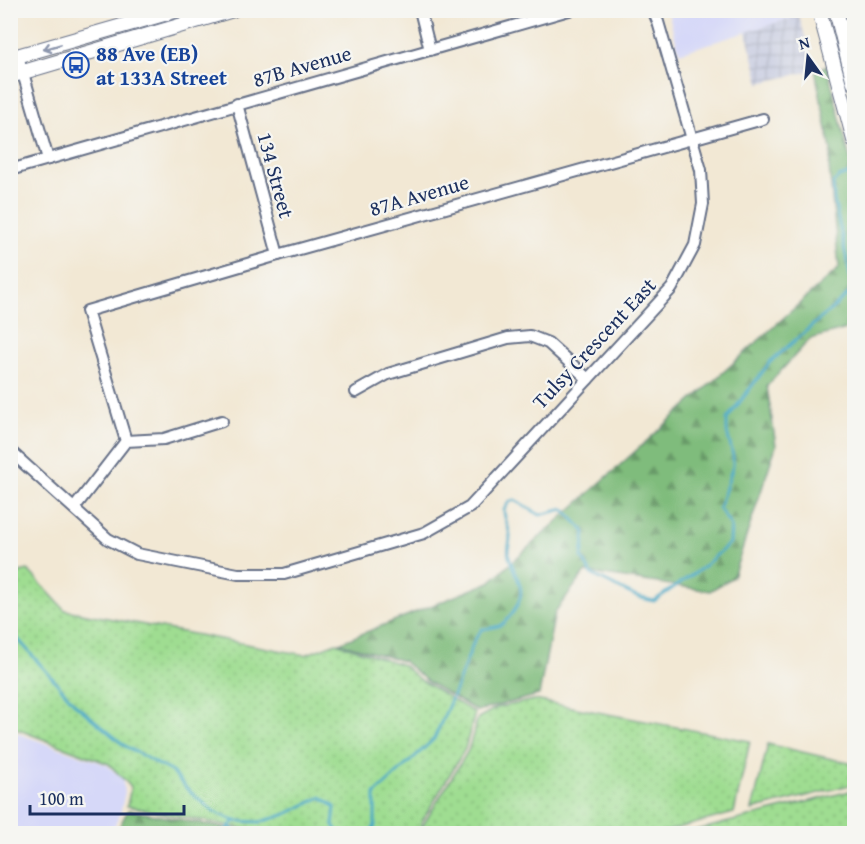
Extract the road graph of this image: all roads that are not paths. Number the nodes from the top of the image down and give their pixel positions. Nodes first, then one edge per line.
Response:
1 (178, 10) edge
2 (233, 10) edge
3 (420, 10) edge
4 (569, 10) edge
5 (653, 10) edge
6 (819, 10) edge
7 (836, 10) edge
8 (430, 50) junction
9 (14, 57) edge
10 (17, 74) edge
11 (855, 83) edge
12 (237, 105) junction
13 (763, 119) dead end
14 (692, 138) junction
15 (855, 140) edge
16 (48, 159) junction
17 (10, 170) edge
18 (278, 255) junction
19 (588, 378) junction
20 (356, 392) dead end
21 (222, 421) dead end
22 (126, 441) junction
23 (10, 451) edge
24 (75, 507) junction

1 -> 9 main road
2 - 10 main road
3 - 8 street
4 - 8 street, 87B Avenue
5 - 14 street, Tulsy Crescent East
6 - 15 main road
7 - 11 main road
8 - 12 street, 87B Avenue
9 - 10 street
10 - 16 street
12 - 16 street, 87B Avenue
12 - 18 street, 134 Street
13 - 14 street, 87A Avenue
14 - 18 street, 87A Avenue
14 - 19 street, Tulsy Crescent East
16 - 17 street, 87B Avenue
18 - 22 street, 87A Avenue
19 - 20 street
19 - 24 street, Tulsy Crescent East
21 - 22 street
22 - 24 street
23 - 24 street, Tulsy Crescent East

